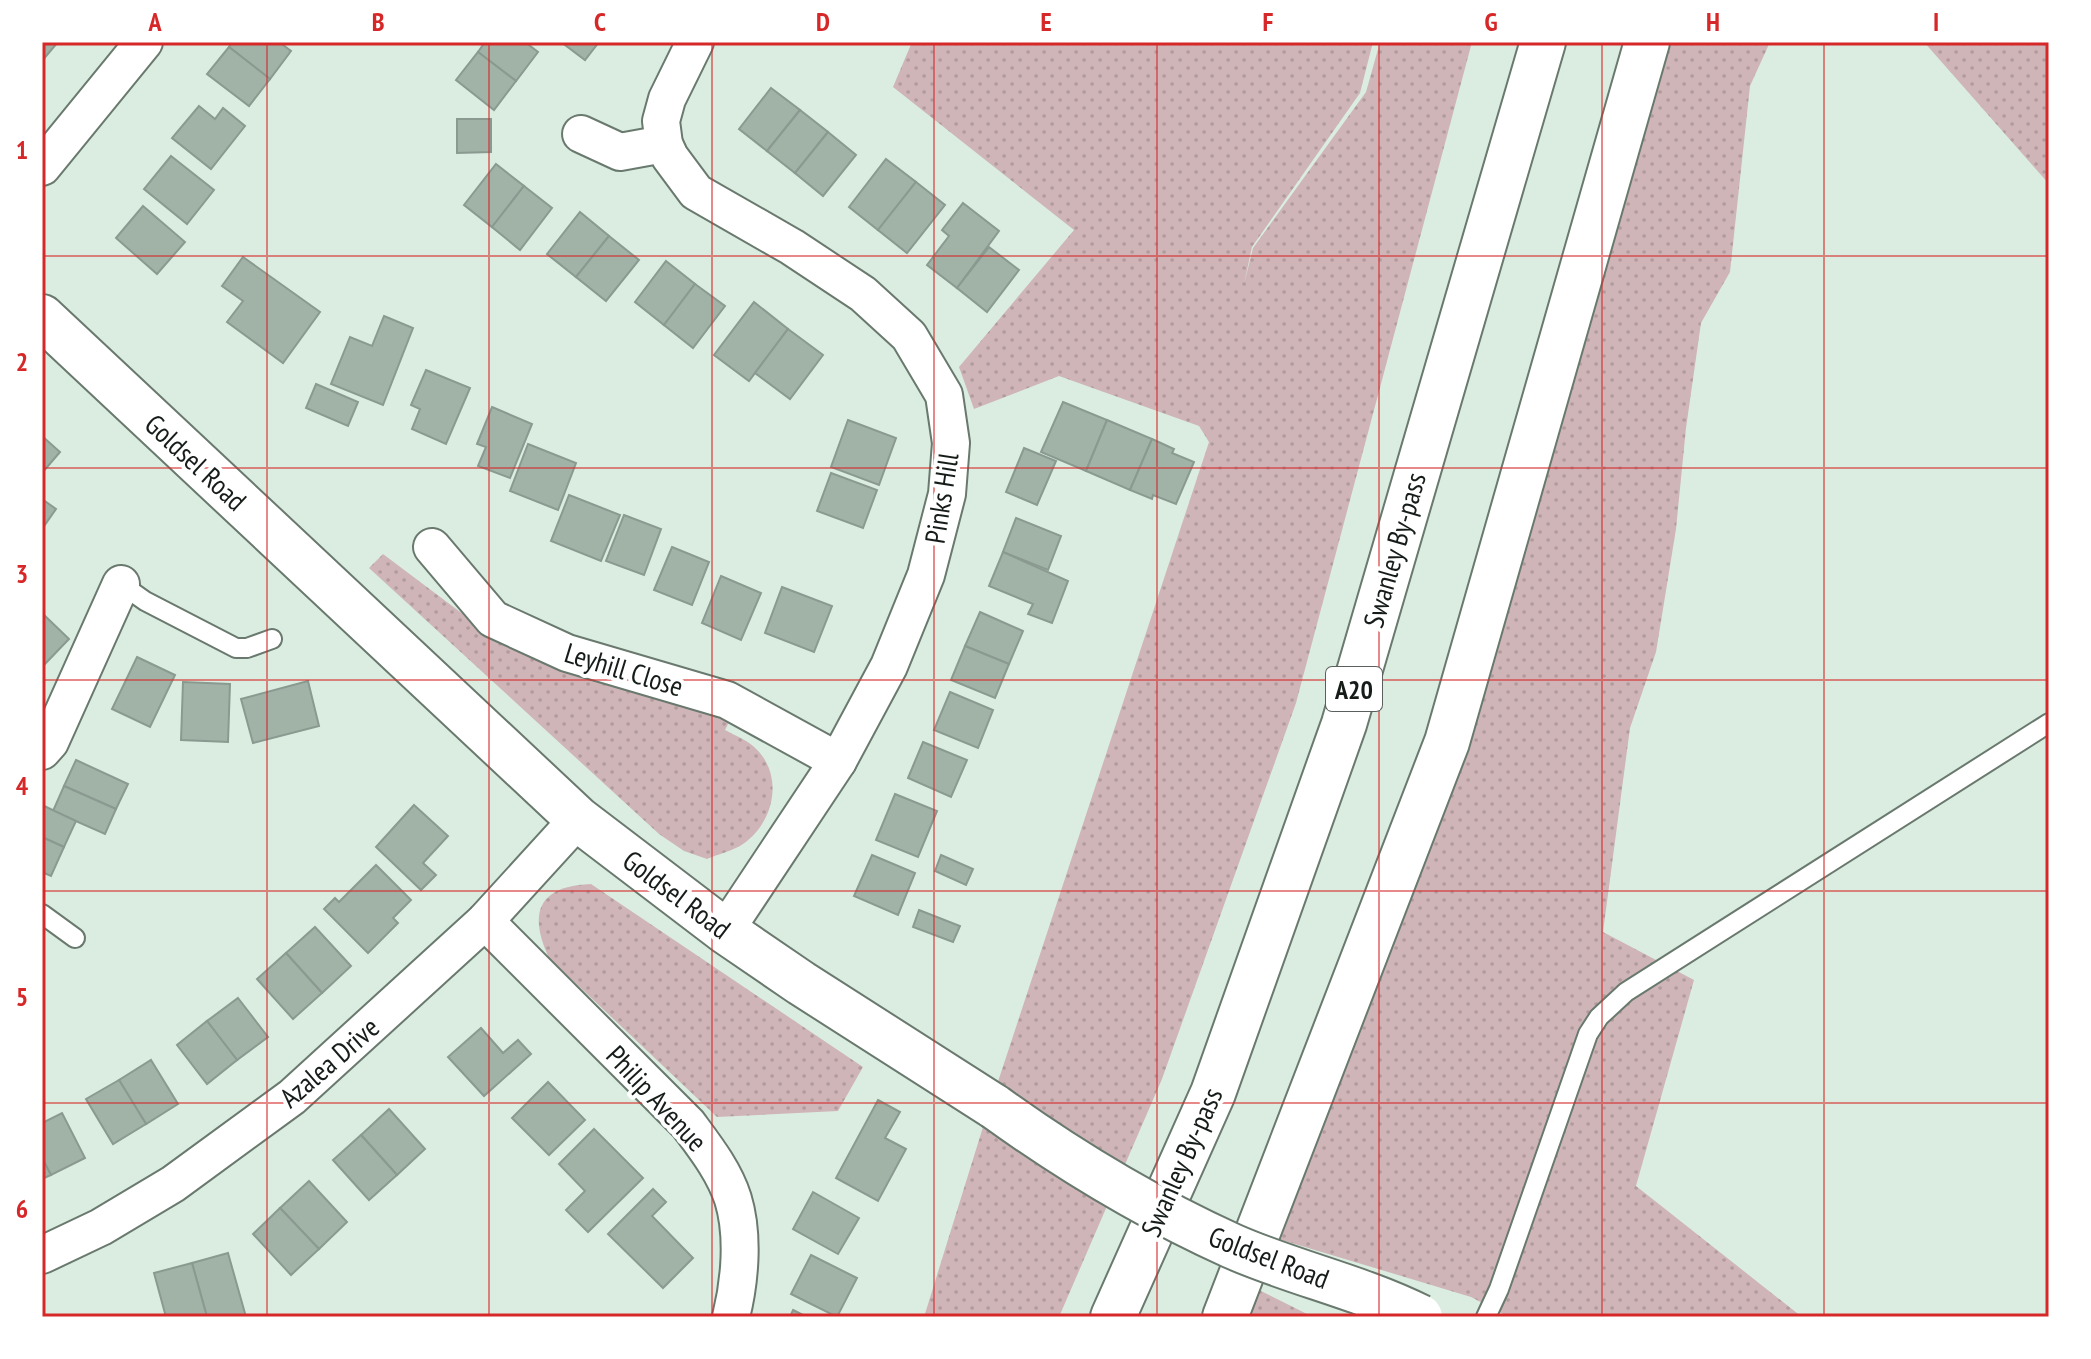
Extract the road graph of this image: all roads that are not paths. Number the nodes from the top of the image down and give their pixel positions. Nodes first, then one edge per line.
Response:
1 (144, 42) edge
2 (695, 42) edge
3 (1543, 42) edge
4 (1647, 42) edge
5 (581, 134) dead end
6 (664, 144) junction
7 (42, 167) edge
8 (42, 317) edge
9 (432, 547) dead end
10 (121, 584) joint
11 (272, 639) dead end
12 (2049, 723) edge
13 (42, 751) edge
14 (838, 761) junction
15 (578, 819) junction
16 (42, 914) edge
17 (485, 921) junction
18 (725, 931) junction
19 (75, 938) dead end
20 (42, 1255) edge
21 (731, 1317) edge
22 (1113, 1317) edge
23 (1225, 1317) edge
24 (1420, 1317) edge
25 (1486, 1317) edge

1 - 7 street
2 - 6 street
3 - 22 main road, Swanley By-pass / A20
4 - 23 main road
5 - 6 street
6 - 14 street, Pinks Hill
8 - 15 main road, Goldsel Road
9 - 14 street, Leyhill Close
10 - 11 lane
10 - 13 street
12 - 25 lane
14 - 18 street, Pinks Hill
15 - 17 street, Azalea Drive
15 - 18 main road, Goldsel Road
16 - 19 lane
17 - 20 street, Azalea Drive
17 - 21 street, Philip Avenue
18 - 24 main road, Goldsel Road, bridge

